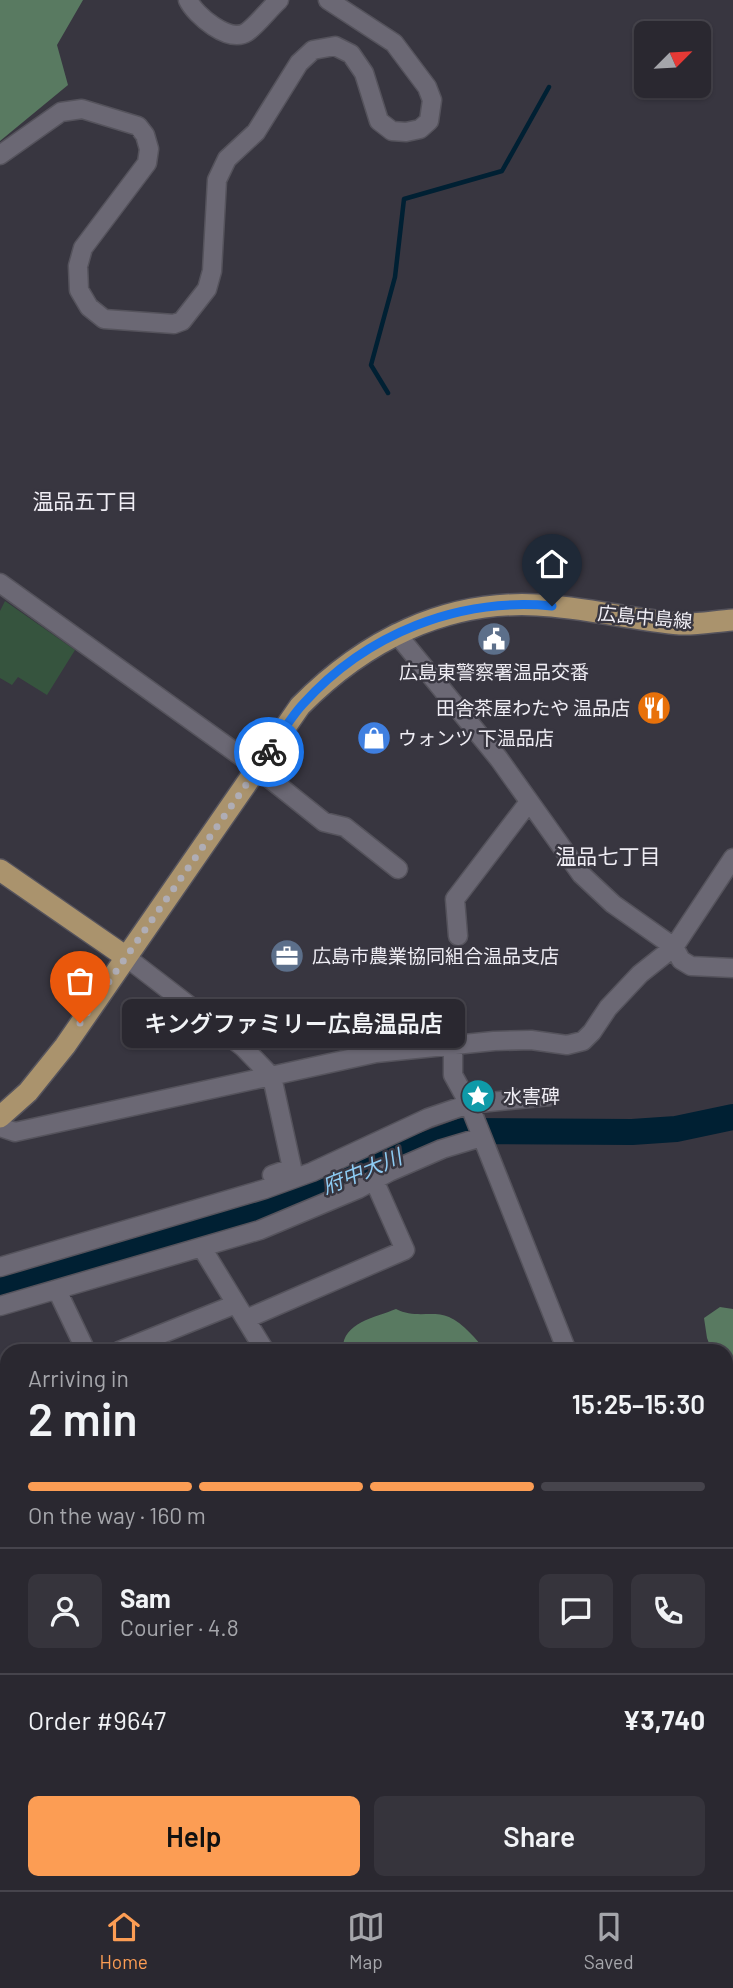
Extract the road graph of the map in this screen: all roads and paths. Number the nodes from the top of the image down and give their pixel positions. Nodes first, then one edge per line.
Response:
1 (188, 0) edge
2 (279, 0) edge
3 (328, 0) edge
4 (0, 155) edge
5 (0, 583) edge
6 (733, 620) edge
7 (396, 633) junction
8 (257, 769) junction
9 (529, 802) junction
10 (733, 858) edge
11 (398, 869) dead end
12 (0, 870) edge
13 (458, 936) dead end
14 (674, 947) junction
15 (126, 957) junction
16 (733, 968) edge
17 (453, 1045) junction
18 (272, 1077) junction
19 (550, 1096) dead end
20 (469, 1104) junction
21 (0, 1117) edge
22 (0, 1127) edge
23 (482, 1137) junction
24 (374, 1180) junction
25 (238, 1197) junction
26 (202, 1248) junction
27 (0, 1267) edge
28 (57, 1290) junction
29 (0, 1306) edge
30 (241, 1311) junction
31 (83, 1344) edge
32 (140, 1344) edge
33 (261, 1344) edge
34 (564, 1344) edge

1 - 2 street
3 - 4 street
5 - 8 street
6 - 7 main road, 広島中島線
7 - 8 main road, 広島中島線
7 - 9 street
8 - 11 street
8 - 15 main road, 広島中島線
9 - 13 street
9 - 14 street
10 - 14 street
12 - 15 main road
14 - 16 street
14 - 17 street
15 - 18 street
15 - 21 main road, 広島中島線
17 - 18 street
17 - 20 street
18 - 22 street
18 - 25 street
19 - 20 street
20 - 23 street
20 - 25 street
23 - 24 street
23 - 34 street
24 - 26 street
24 - 30 street
25 - 27 street
26 - 28 street
26 - 30 street
28 - 29 street
28 - 31 street
30 - 32 street
30 - 33 street

